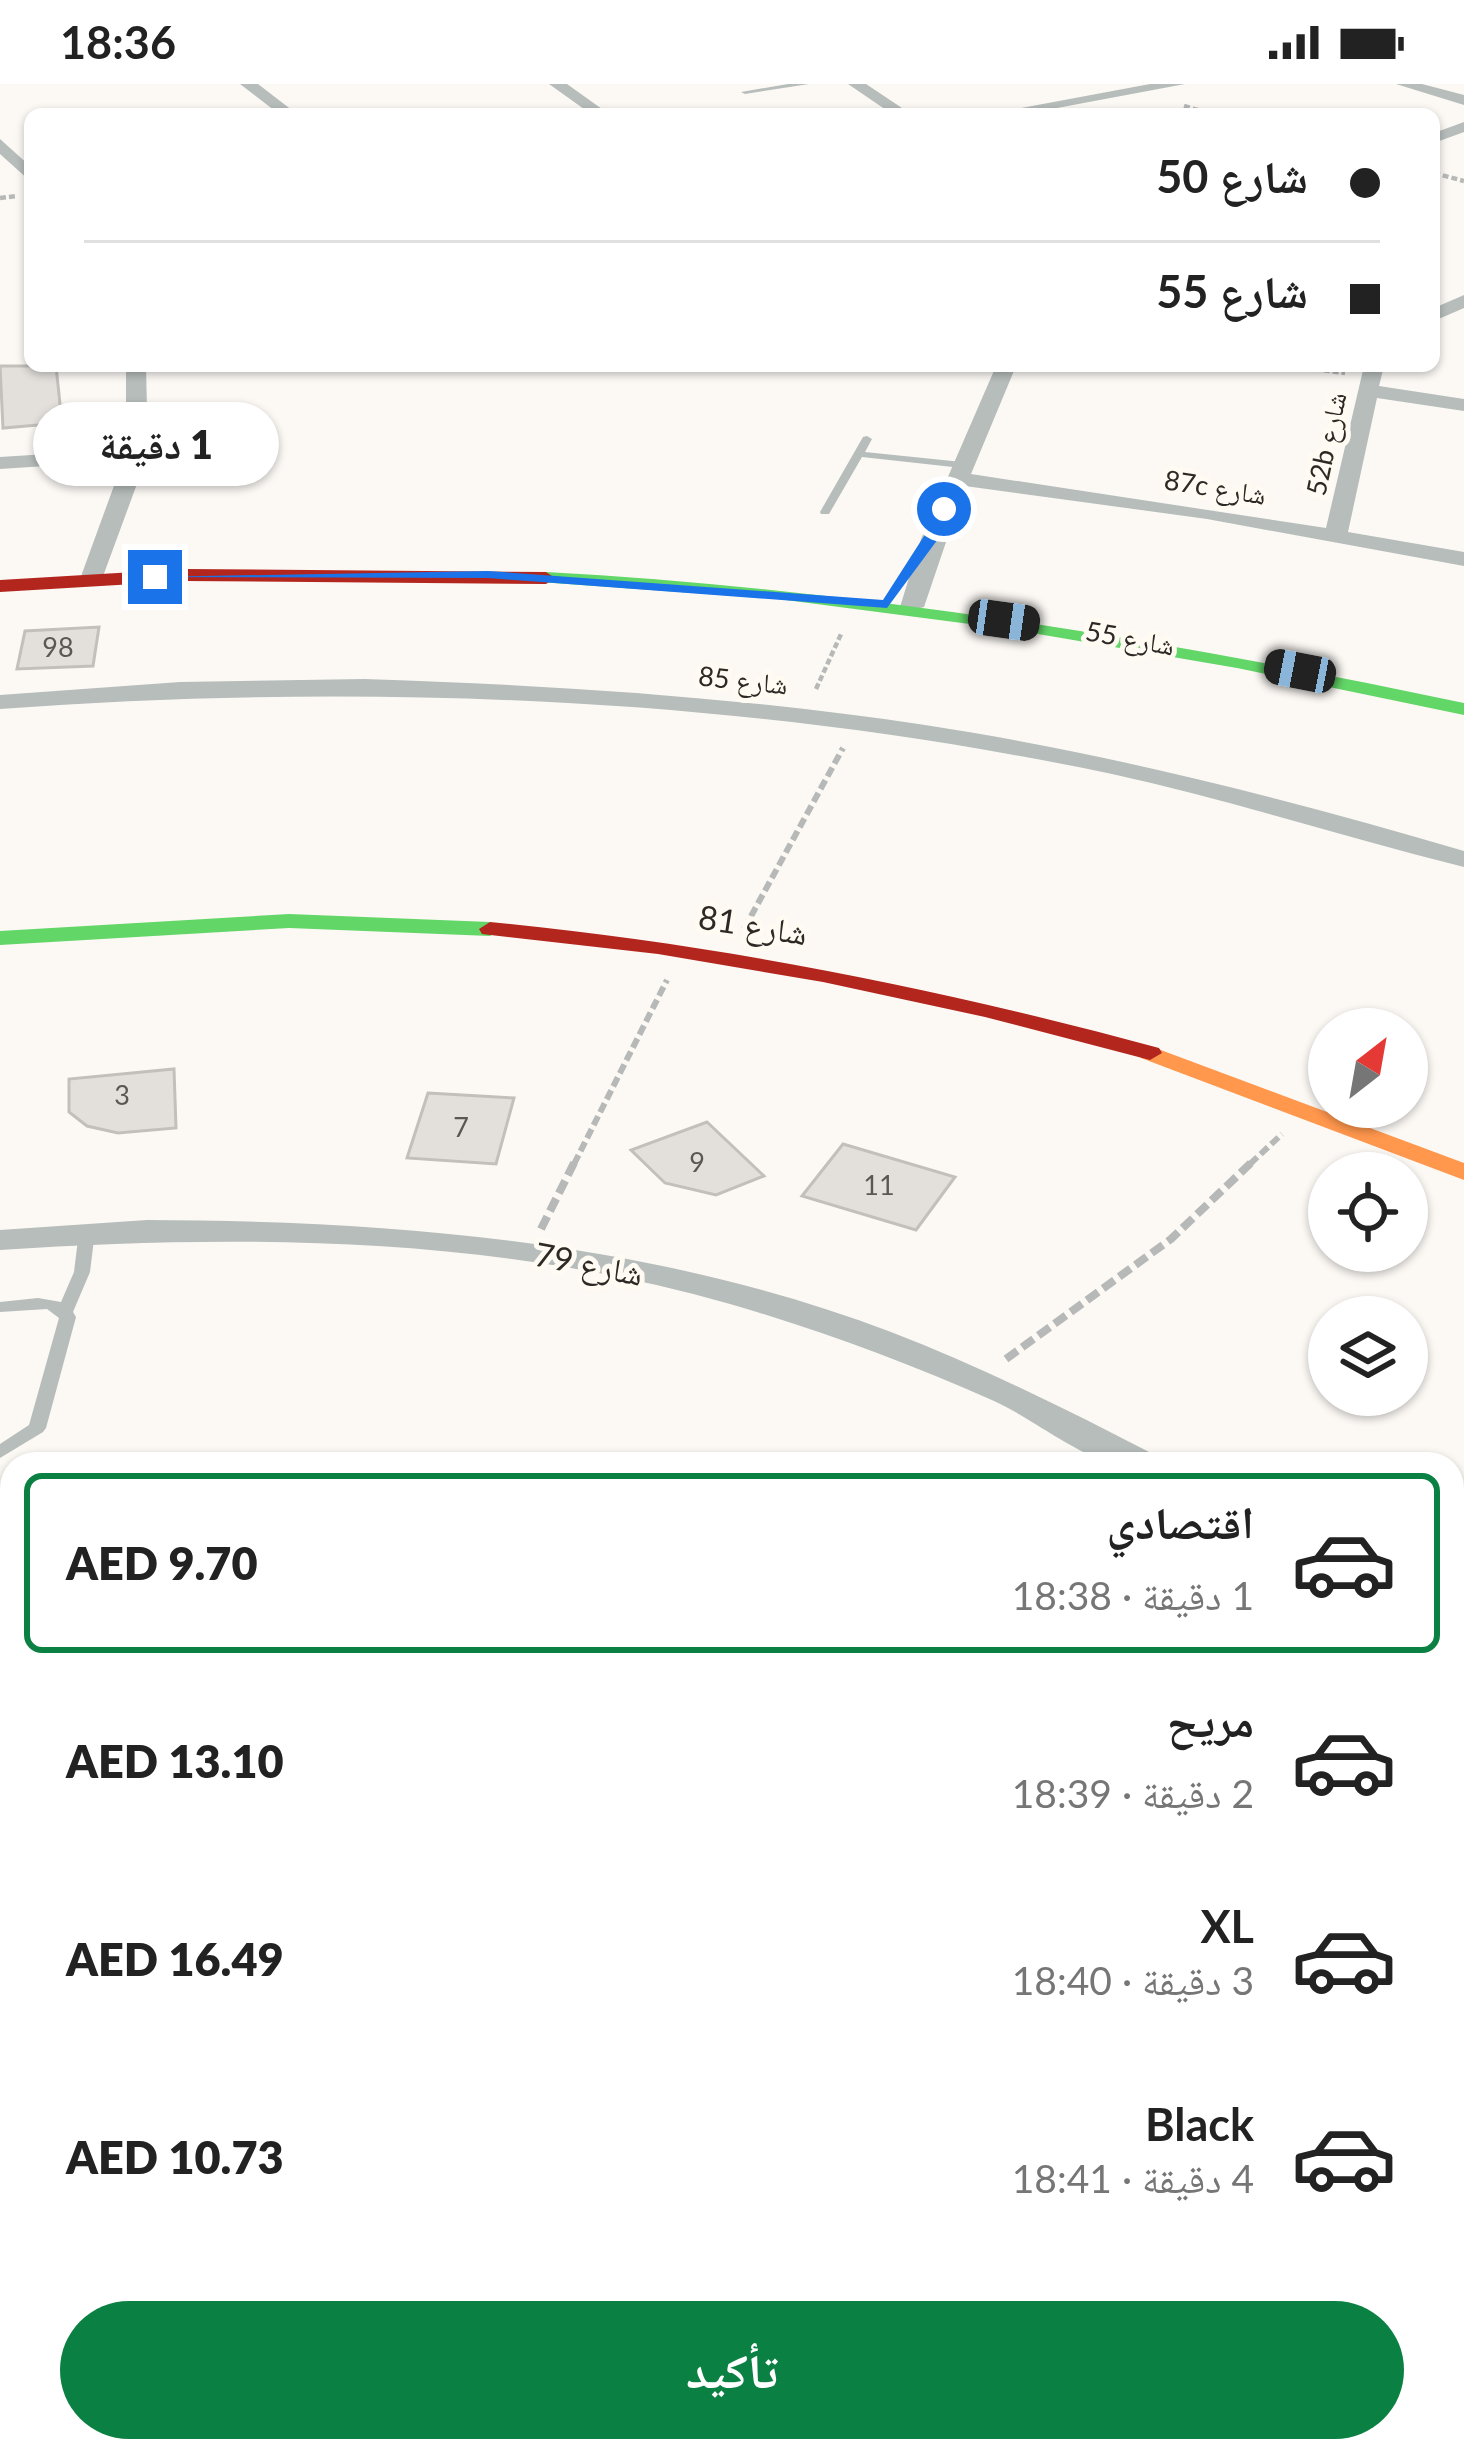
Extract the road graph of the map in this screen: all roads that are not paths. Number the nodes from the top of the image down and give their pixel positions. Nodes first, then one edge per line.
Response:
1 (248, 84) edge
2 (557, 84) edge
3 (805, 84) edge
4 (856, 84) edge
5 (1178, 84) edge
6 (1404, 84) edge
7 (745, 92) dead end
8 (1464, 100) edge
9 (282, 108) edge
10 (592, 108) edge
11 (894, 108) edge
12 (1034, 108) edge
13 (0, 144) edge
14 (24, 170) edge
15 (136, 372) edge
16 (1003, 372) edge
17 (1370, 378) edge
18 (1464, 405) edge
19 (867, 439) dead end
20 (138, 454) junction
21 (858, 454) junction
22 (0, 463) edge
23 (960, 472) junction
24 (825, 512) dead end
25 (1336, 535) junction
26 (1464, 559) edge
27 (104, 579) junction
28 (0, 586) edge
29 (900, 605) junction
30 (0, 702) edge
31 (1464, 709) edge
32 (1464, 859) edge
33 (0, 938) edge
34 (1464, 1172) edge
35 (87, 1232) junction
36 (0, 1240) edge
37 (0, 1307) edge
38 (66, 1310) junction
39 (0, 1452) edge
40 (1093, 1452) edge

1 - 9 street
2 - 10 street
3 - 7 lane
4 - 11 street
5 - 12 street
6 - 8 street
13 - 14 street
15 - 20 street
16 - 23 street
17 - 18 street
17 - 25 street, 52b شارع
19 - 21 lane
20 - 22 street
20 - 27 street
21 - 23 lane
21 - 24 lane
23 - 25 street, 87c شارع
23 - 29 street
25 - 26 street, 87c شارع
27 - 28 street, شارع 55
27 - 29 street, شارع 55
29 - 31 street, شارع 55
30 - 32 street, شارع 85
33 - 34 street, شارع 81
35 - 36 street, شارع 79
35 - 38 lane
35 - 40 street, شارع 79
37 - 38 lane
38 - 39 lane

